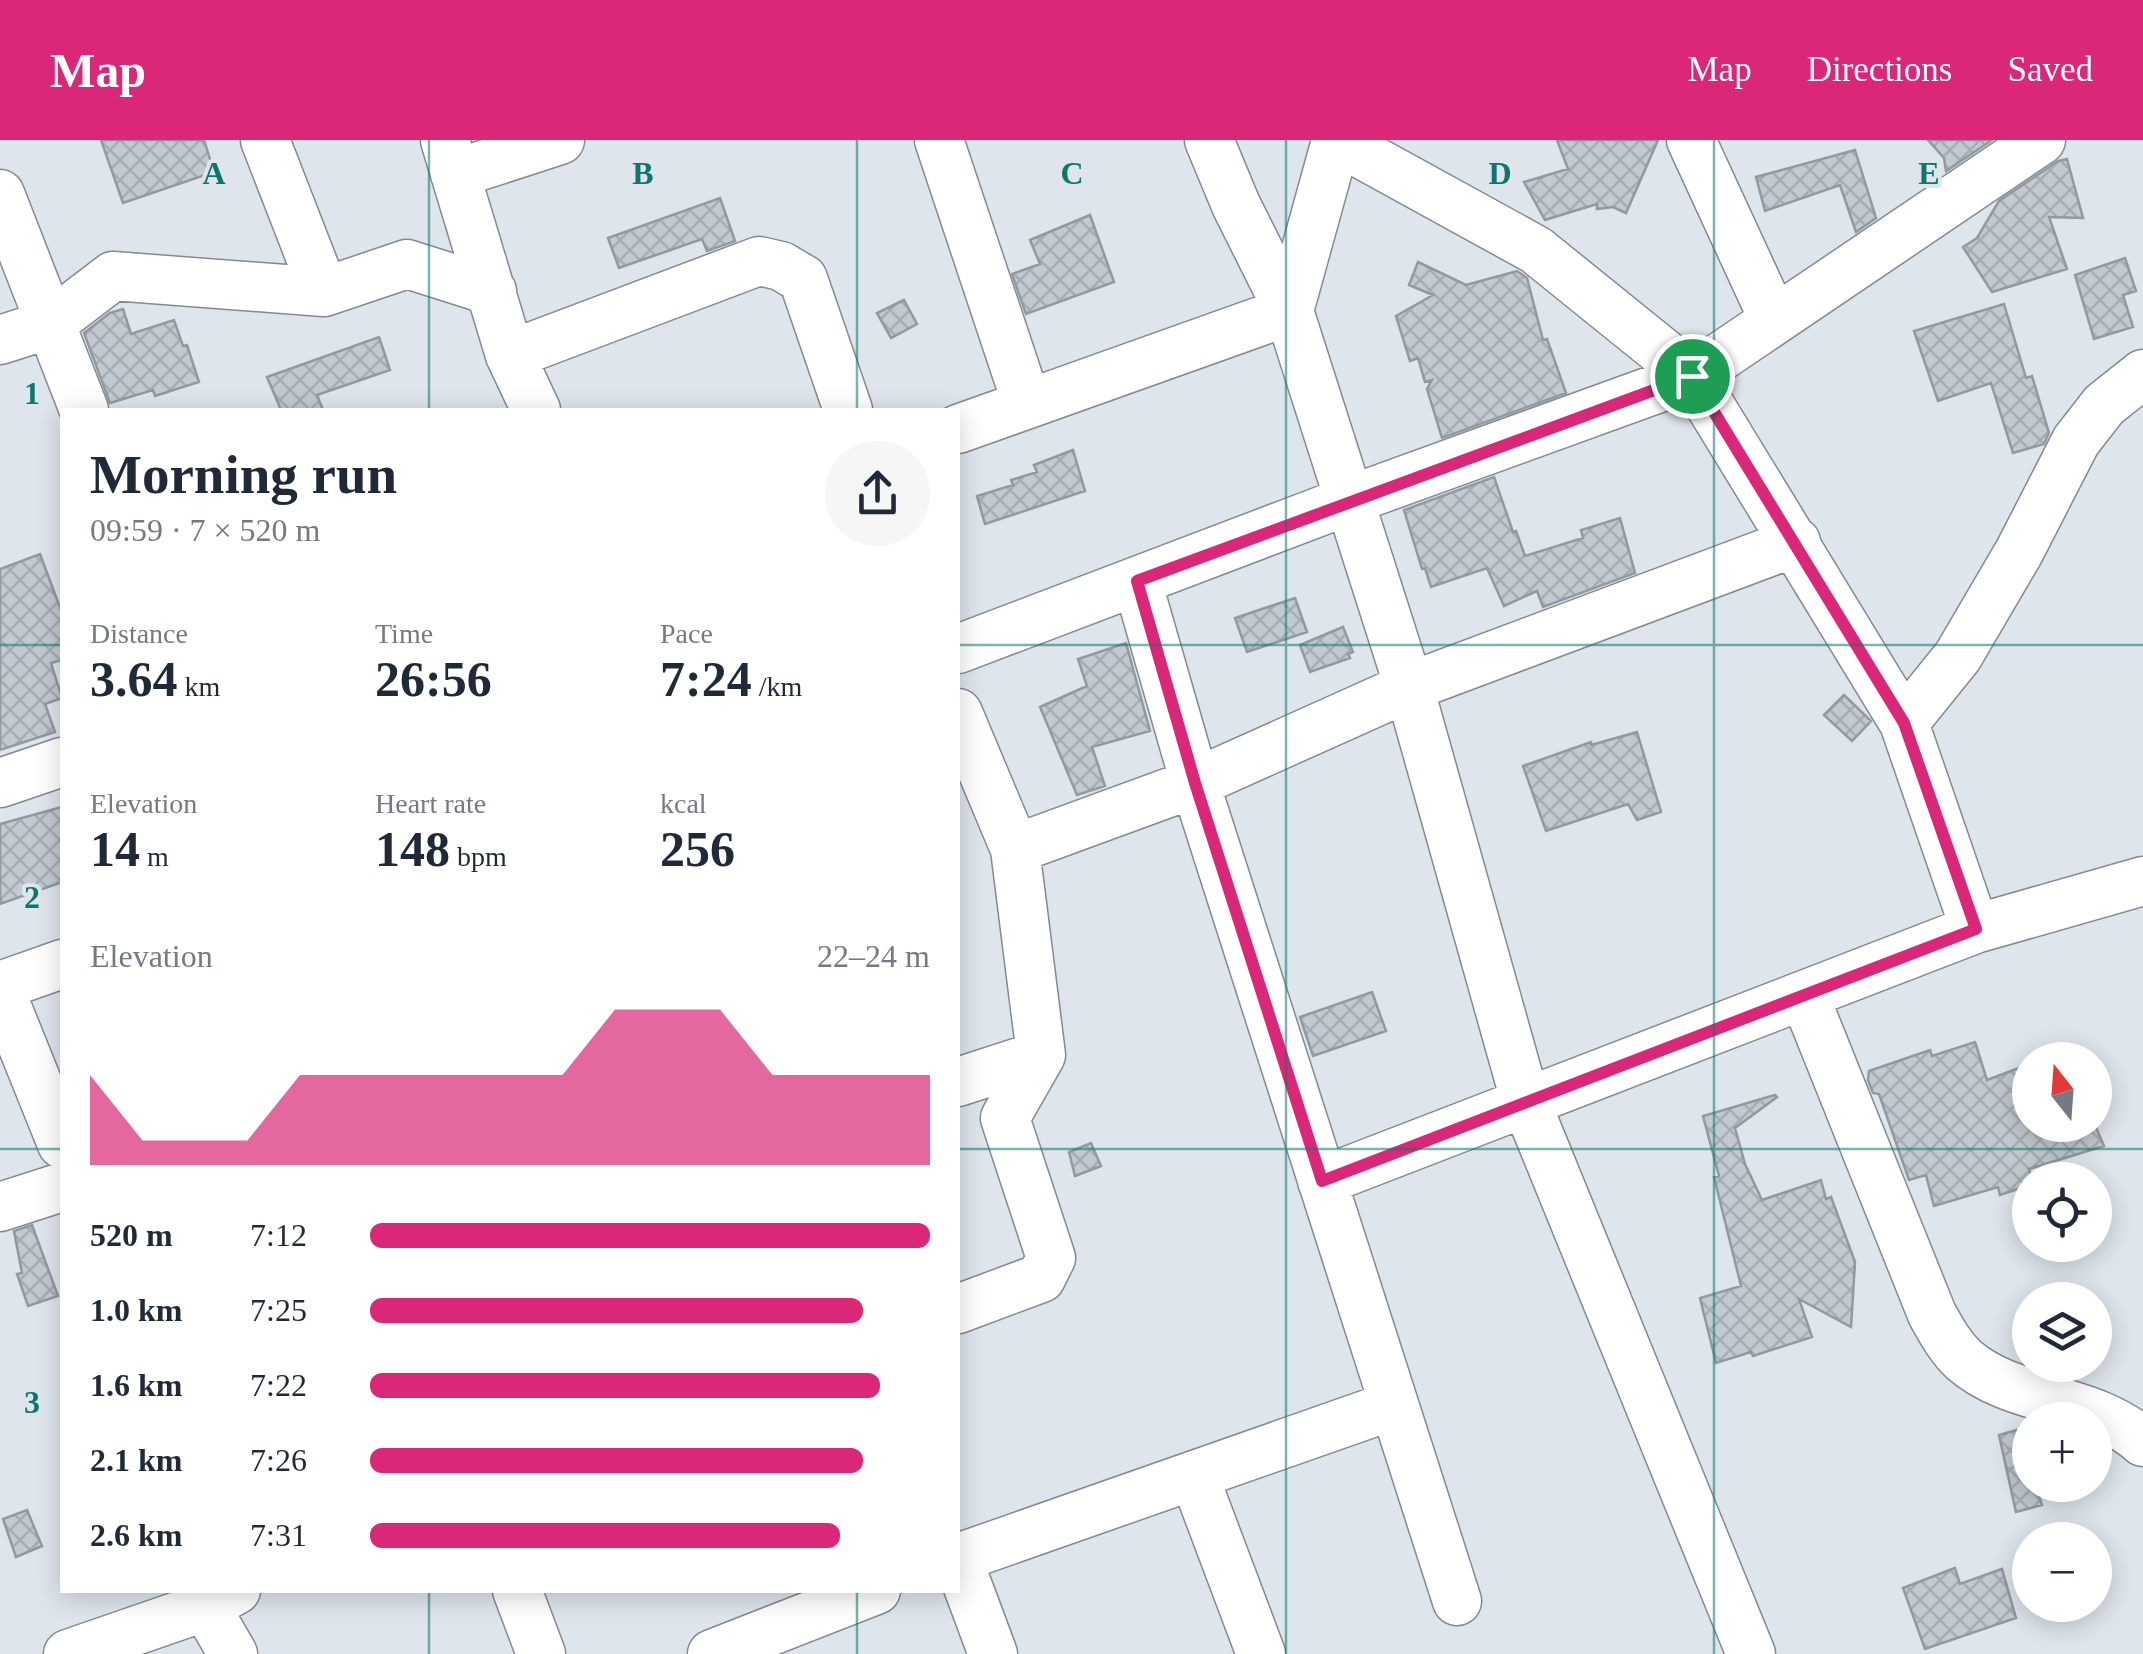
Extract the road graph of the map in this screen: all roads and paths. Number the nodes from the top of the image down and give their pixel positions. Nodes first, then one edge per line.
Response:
1 (265, 140) edge
2 (560, 140) edge
3 (939, 140) edge
4 (1210, 140) edge
5 (1336, 140) edge
6 (1691, 140) edge
7 (2041, 140) edge
8 (450, 157) edge
9 (0, 194) edge
10 (324, 292) junction
11 (492, 292) junction
12 (1289, 311) junction
13 (1774, 320) junction
14 (50, 324) junction
15 (0, 340) edge
16 (510, 355) junction
17 (2143, 374) edge
18 (1692, 376) junction
19 (1027, 404) junction
20 (83, 408) edge
21 (535, 408) edge
22 (847, 408) edge
23 (960, 428) edge
24 (1350, 500) junction
25 (1796, 542) junction
26 (1137, 581) junction
27 (960, 648) edge
28 (1408, 687) junction
29 (960, 718) edge
30 (1904, 723) junction
31 (60, 763) edge
32 (0, 783) edge
33 (1195, 783) junction
34 (1016, 850) junction
35 (2143, 881) edge
36 (1976, 929) junction
37 (60, 965) edge
38 (0, 988) edge
39 (1804, 995) junction
40 (1041, 1054) junction
41 (960, 1081) edge
42 (1525, 1100) junction
43 (60, 1139) edge
44 (1322, 1181) junction
45 (60, 1188) edge
46 (0, 1207) edge
47 (960, 1308) edge
48 (1394, 1405) junction
49 (2143, 1442) edge
50 (1194, 1476) junction
51 (960, 1558) edge
52 (960, 1564) edge
53 (518, 1593) edge
54 (869, 1593) edge
55 (213, 1595) edge
56 (1457, 1602) dead end
57 (733, 1650) edge
58 (68, 1654) edge
59 (233, 1654) edge
60 (541, 1654) edge
61 (993, 1654) edge
62 (1261, 1654) edge
63 (1751, 1654) edge

1 - 10 street
2 - 8 street
3 - 19 street
4 - 12 street
5 - 12 street
5 - 18 street
6 - 13 street
7 - 13 street
8 - 11 street
9 - 14 street
10 - 11 street
10 - 14 street
11 - 16 street
12 - 19 street
12 - 24 street
13 - 18 street
14 - 15 street
14 - 20 street
16 - 21 street
16 - 22 street
17 - 30 street
18 - 24 street
18 - 25 street
19 - 23 street
24 - 26 street
24 - 28 street
25 - 28 street
25 - 30 street
26 - 27 street
26 - 33 street
28 - 33 street
28 - 42 street
29 - 34 street
30 - 36 street
31 - 32 street
33 - 34 street
33 - 44 street
34 - 40 street
35 - 36 street
36 - 39 street
37 - 38 street
38 - 43 street
39 - 42 street
39 - 49 street
40 - 41 street
40 - 47 street
42 - 44 street
42 - 63 street
44 - 48 street
45 - 46 street
48 - 50 street
48 - 56 street
50 - 51 street
50 - 62 street
52 - 61 street
53 - 60 street
54 - 57 street
55 - 58 street
55 - 59 street

